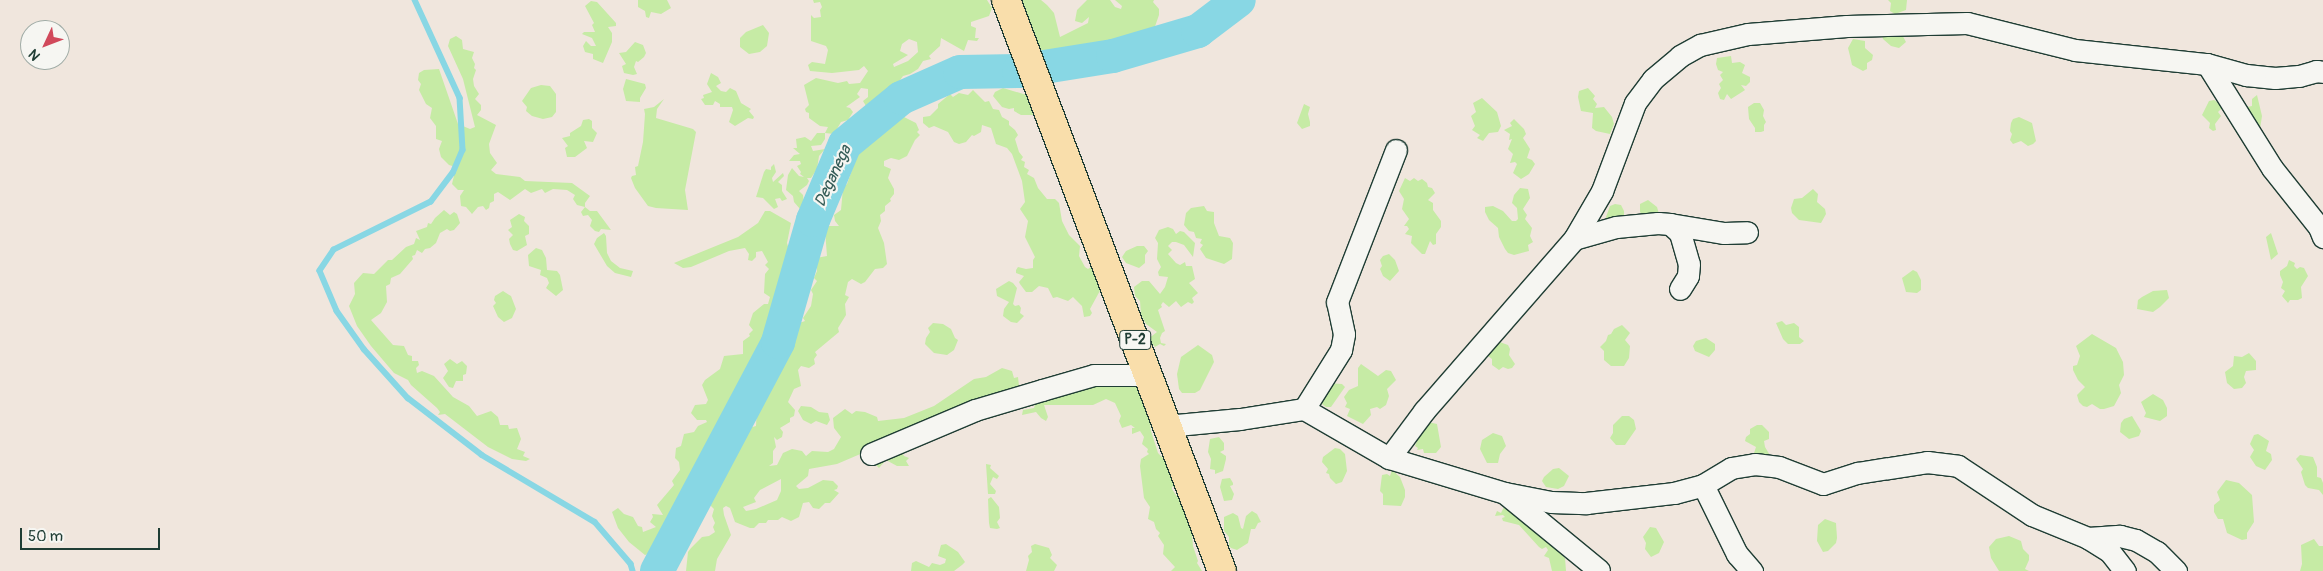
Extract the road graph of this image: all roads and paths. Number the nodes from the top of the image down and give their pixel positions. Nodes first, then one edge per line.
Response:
1 (1010, 11) edge
2 (2207, 64) junction
3 (2323, 72) edge
4 (1396, 150) dead end
5 (1670, 224) junction
6 (1748, 232) dead end
7 (2323, 237) edge
8 (1574, 239) junction
9 (1680, 289) dead end
10 (1148, 375) junction
11 (1304, 409) junction
12 (1166, 426) junction
13 (871, 454) dead end
14 (1389, 458) junction
15 (1703, 485) junction
16 (1505, 492) junction
17 (2088, 538) junction
18 (1598, 570) edge
19 (1222, 571) edge
20 (1752, 571) edge
21 (2126, 571) edge
22 (2176, 571) edge

1 - 10 highway, P-2
2 - 3 street
2 - 7 street
2 - 8 street
4 - 11 street
5 - 6 street
5 - 8 street
5 - 9 street
8 - 14 street
10 - 12 highway, P-2
10 - 13 street
11 - 12 street
11 - 14 street
12 - 19 highway, P-2
14 - 16 street
15 - 16 street
15 - 17 street
15 - 20 street
16 - 18 street
17 - 21 street
17 - 22 street

